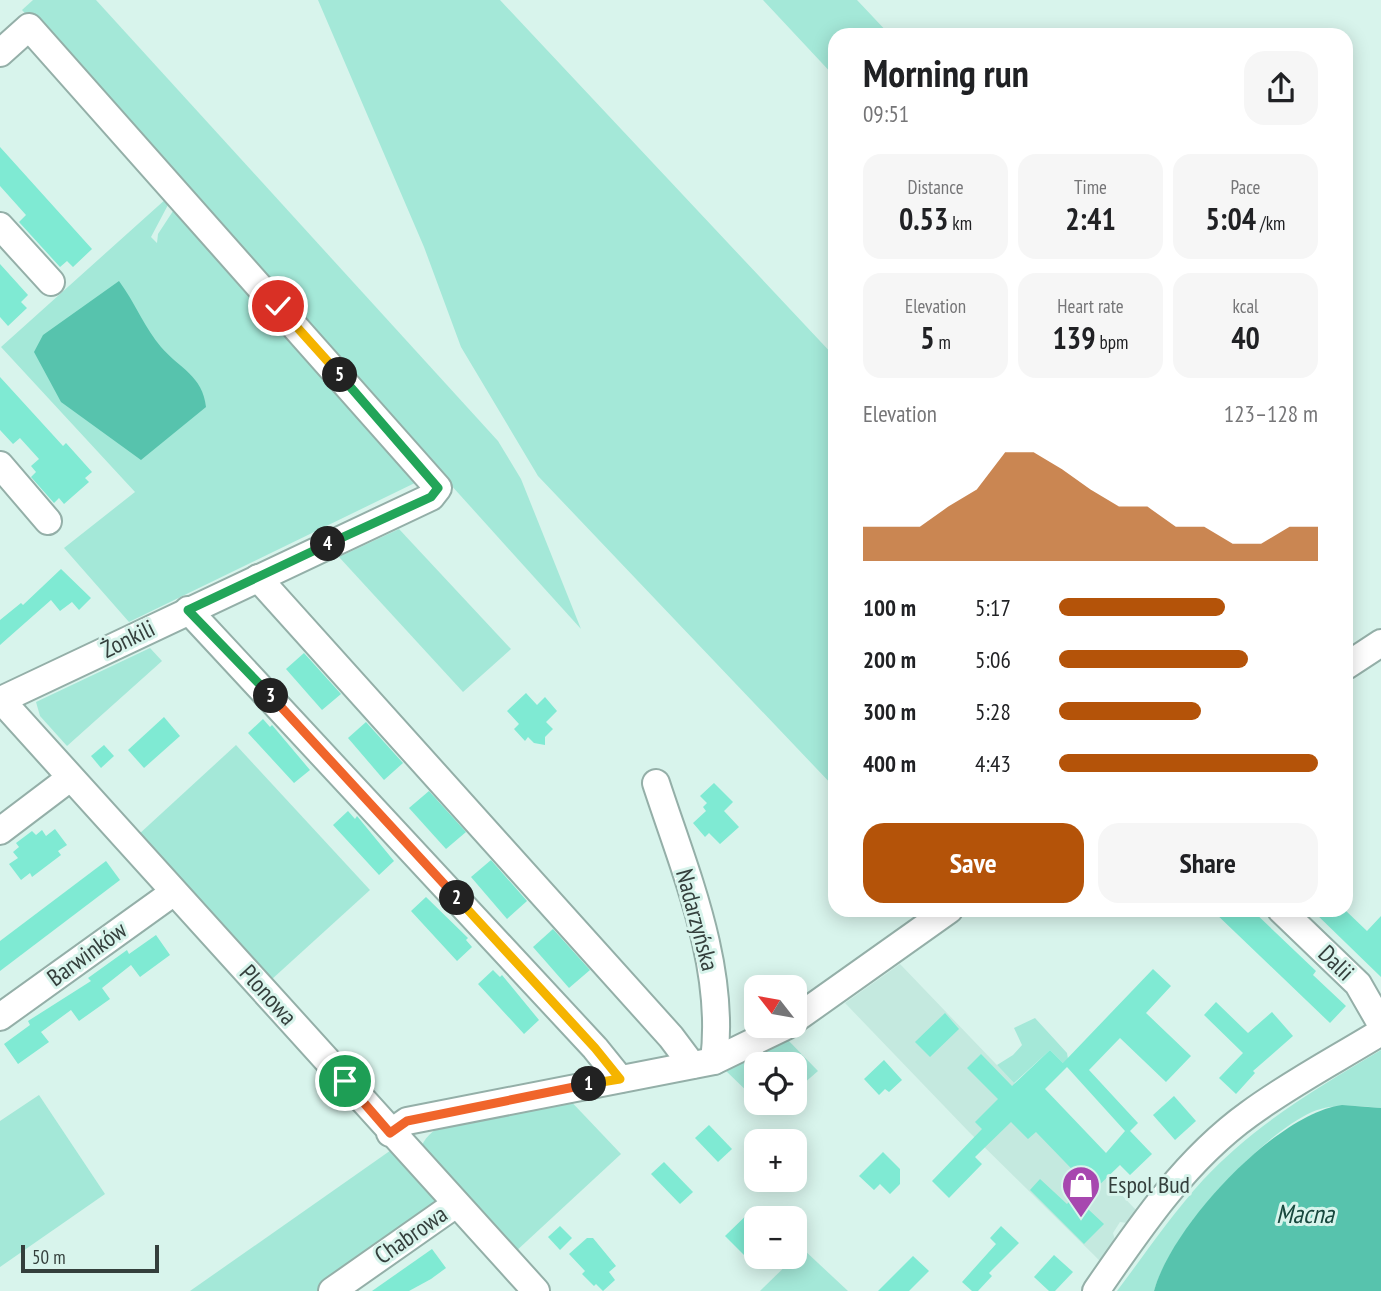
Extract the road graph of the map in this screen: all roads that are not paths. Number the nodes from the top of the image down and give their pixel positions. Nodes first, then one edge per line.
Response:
1 (0, 53) edge
2 (0, 226) edge
3 (51, 282) dead end
4 (0, 465) edge
5 (48, 521) dead end
6 (258, 578) junction
7 (188, 610) junction
8 (1381, 643) edge
9 (1353, 661) edge
10 (1, 700) edge
11 (70, 778) junction
12 (656, 783) dead end
13 (0, 831) edge
14 (174, 892) junction
15 (939, 917) edge
16 (1288, 917) edge
17 (807, 1011) edge
18 (0, 1017) edge
19 (1381, 1024) edge
20 (1381, 1032) edge
21 (764, 1038) edge
22 (703, 1063) junction
23 (620, 1079) junction
24 (390, 1133) junction
25 (456, 1204) junction
26 (332, 1291) edge
27 (536, 1291) edge
28 (1096, 1291) edge

1 - 6 street, Żonkili
2 - 3 street
4 - 5 street
6 - 7 street, Żonkili
6 - 22 street
7 - 10 street, Żonkili
7 - 23 street
8 - 9 street
10 - 11 street, Plonowa
11 - 13 street
11 - 14 street, Plonowa
12 - 22 street, Nadarzyńska
14 - 18 street, Barwinków
14 - 24 street, Plonowa
15 - 17 street
16 - 19 street, Dalii
20 - 28 street
21 - 22 street
22 - 23 street
23 - 24 street
24 - 25 street, Plonowa
25 - 26 street, Chabrowa
25 - 27 street, Plonowa

